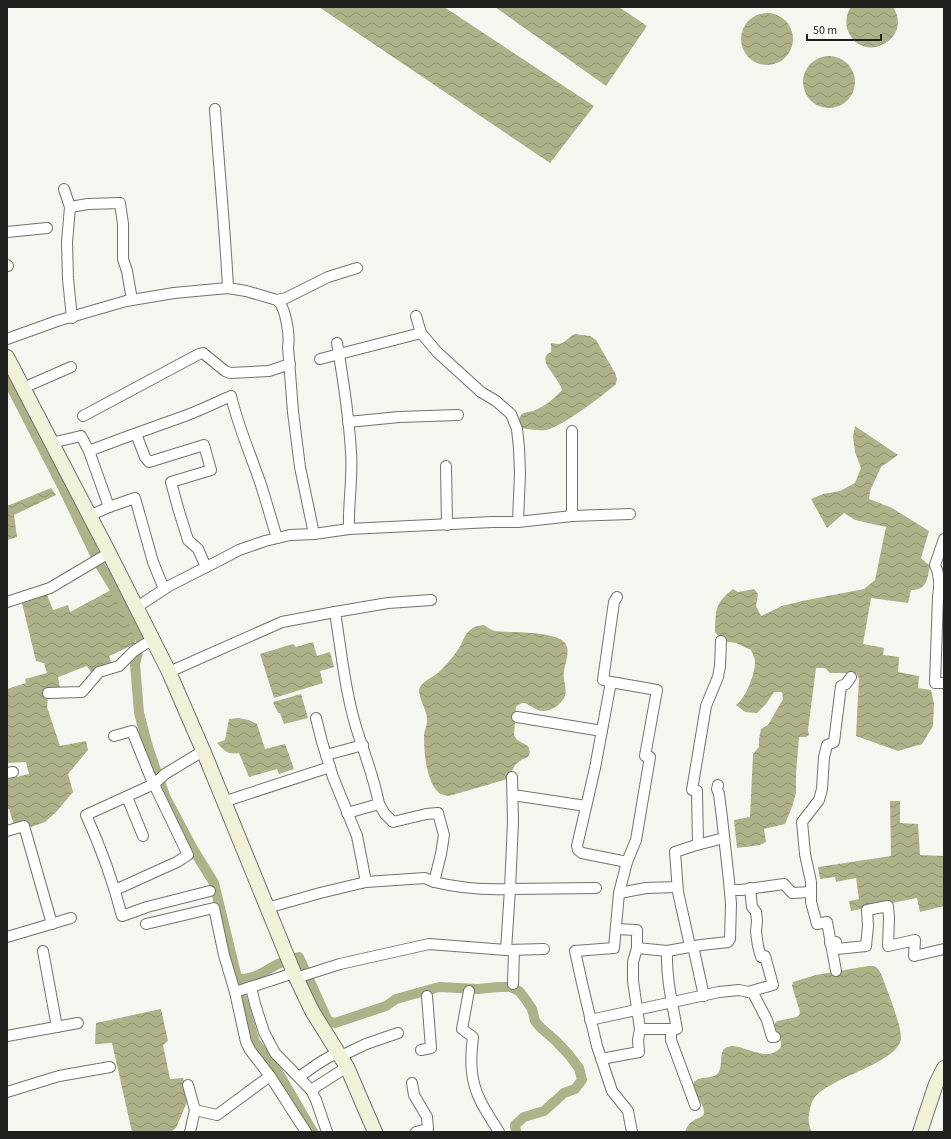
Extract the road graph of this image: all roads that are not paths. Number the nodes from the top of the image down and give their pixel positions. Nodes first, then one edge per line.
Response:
1 (215, 109) dead end
2 (64, 189) dead end
3 (70, 207) junction
4 (47, 228) dead end
5 (7, 232) edge
6 (357, 268) dead end
7 (228, 288) junction
8 (132, 300) junction
9 (277, 300) junction
10 (416, 316) dead end
11 (72, 318) junction
12 (421, 334) junction
13 (7, 339) edge
14 (337, 343) dead end
15 (339, 354) junction
16 (7, 357) edge
17 (320, 359) dead end
18 (290, 364) junction
19 (71, 367) dead end
20 (23, 388) junction
21 (458, 415) dead end
22 (84, 416) dead end
23 (348, 422) junction
24 (572, 431) dead end
25 (136, 434) junction
26 (51, 443) junction
27 (89, 451) junction
28 (446, 466) dead end
29 (109, 507) junction
30 (630, 514) dead end
31 (89, 516) junction
32 (572, 516) junction
33 (518, 522) junction
34 (447, 525) junction
35 (349, 529) junction
36 (314, 534) junction
37 (277, 538) junction
38 (944, 539) edge
39 (107, 554) junction
40 (206, 567) junction
41 (164, 589) junction
42 (618, 597) dead end
43 (431, 600) dead end
44 (7, 602) edge
45 (137, 607) junction
46 (335, 612) junction
47 (150, 641) junction
48 (720, 641) dead end
49 (940, 665) edge
50 (169, 672) junction
51 (851, 677) dead end
52 (611, 682) junction
53 (944, 683) edge
54 (48, 693) dead end
55 (518, 717) dead end
56 (316, 718) dead end
57 (602, 731) junction
58 (114, 736) dead end
59 (363, 745) junction
60 (203, 751) junction
61 (326, 755) junction
62 (330, 767) junction
63 (512, 777) dead end
64 (154, 784) junction
65 (718, 785) dead end
66 (513, 795) junction
67 (127, 797) junction
68 (223, 802) junction
69 (379, 804) junction
70 (586, 806) junction
71 (346, 812) junction
72 (7, 831) edge
73 (143, 836) dead end
74 (724, 838) junction
75 (698, 844) junction
76 (628, 862) junction
77 (366, 882) junction
78 (434, 882) junction
79 (678, 887) junction
80 (596, 888) dead end
81 (750, 888) junction
82 (510, 889) junction
83 (115, 890) junction
84 (730, 890) junction
85 (210, 891) dead end
86 (811, 892) junction
87 (619, 893) junction
88 (267, 908) junction
89 (71, 918) dead end
90 (52, 924) junction
91 (146, 924) dead end
92 (616, 929) junction
93 (7, 936) edge
94 (830, 943) junction
95 (692, 946) junction
96 (637, 948) junction
97 (544, 949) dead end
98 (944, 949) edge
99 (510, 950) junction
100 (43, 951) dead end
101 (667, 951) junction
102 (836, 971) dead end
103 (296, 973) junction
104 (513, 984) dead end
105 (251, 987) junction
106 (469, 991) dead end
107 (235, 992) junction
108 (748, 992) junction
109 (428, 996) dead end
110 (704, 996) junction
111 (672, 1002) junction
112 (636, 1010) junction
113 (590, 1020) junction
114 (78, 1023) dead end
115 (57, 1027) junction
116 (640, 1029) junction
117 (671, 1029) junction
118 (398, 1033) dead end
119 (7, 1036) edge
120 (775, 1038) dead end
121 (421, 1050) dead end
122 (340, 1060) junction
123 (601, 1060) junction
124 (110, 1067) dead end
125 (944, 1068) edge
126 (270, 1076) junction
127 (299, 1077) junction
128 (412, 1083) dead end
129 (188, 1085) dead end
130 (311, 1090) junction
131 (7, 1092) edge
132 (695, 1105) dead end
133 (195, 1110) junction
134 (190, 1132) edge
135 (306, 1132) edge
136 (327, 1132) edge
137 (375, 1132) edge
138 (416, 1132) edge
139 (499, 1132) edge
140 (632, 1132) edge
141 (920, 1132) edge

1 - 7 street
2 - 3 street
3 - 8 street
3 - 11 street
4 - 5 street
6 - 9 street
7 - 8 street
7 - 9 street
8 - 11 street
9 - 18 street
10 - 12 street
11 - 13 street
12 - 15 street
12 - 33 street
14 - 15 street
15 - 17 street
15 - 23 street
16 - 20 main road
18 - 22 street
18 - 36 street
19 - 20 street
20 - 26 main road
21 - 23 street
23 - 35 street
24 - 32 street
25 - 27 street
25 - 37 street
25 - 40 street
26 - 27 street
26 - 31 main road
27 - 29 street
28 - 34 street
29 - 31 street
29 - 41 street
30 - 32 street
31 - 39 main road
32 - 33 street
33 - 34 street
34 - 35 street
35 - 36 street
36 - 37 street
37 - 40 street
38 - 49 street
39 - 44 street
39 - 45 main road
40 - 41 street
41 - 45 street
42 - 52 street
43 - 46 street
45 - 47 main road
46 - 50 street
46 - 59 street
47 - 50 main road
47 - 54 street
48 - 75 street
49 - 53 street
50 - 60 main road
51 - 86 street
52 - 57 street
52 - 76 street
55 - 57 street
56 - 61 street
57 - 70 street
58 - 64 street
59 - 61 street
59 - 69 street
60 - 64 street
60 - 68 main road
61 - 62 street
62 - 68 street
62 - 71 street
63 - 66 street
64 - 67 street
64 - 83 street
65 - 74 street
66 - 70 street
66 - 82 street
67 - 73 street
67 - 83 street
68 - 88 main road
69 - 71 street
69 - 78 street
70 - 76 street
71 - 77 street
72 - 90 street
74 - 75 street
74 - 84 street
75 - 79 street
76 - 87 street
77 - 78 street
77 - 88 street
78 - 82 street
79 - 87 street
79 - 95 street
80 - 82 street
81 - 84 street
81 - 86 street
81 - 108 street
82 - 99 street
83 - 85 street
84 - 95 street
86 - 94 street
87 - 92 street
88 - 103 main road
89 - 90 street
90 - 93 street
91 - 107 street
92 - 96 street
92 - 113 street
94 - 98 street
94 - 102 street
95 - 101 street
95 - 110 street
96 - 101 street
96 - 112 street
97 - 99 street
99 - 103 street
99 - 104 street
100 - 115 street
101 - 111 street
103 - 105 street
103 - 122 main road
105 - 107 street
105 - 127 street
106 - 139 street
107 - 126 street
108 - 110 street
108 - 120 street
109 - 121 street
110 - 111 street
111 - 112 street
111 - 117 street
112 - 113 street
112 - 116 street
113 - 123 street
114 - 115 street
115 - 119 street
116 - 117 street
116 - 123 street
117 - 132 street
118 - 122 street
122 - 127 street
122 - 130 street
122 - 137 main road
123 - 140 street
124 - 131 street
125 - 141 main road
126 - 133 street
126 - 135 street
127 - 130 street
128 - 138 street
129 - 133 street
130 - 136 street
133 - 134 street

